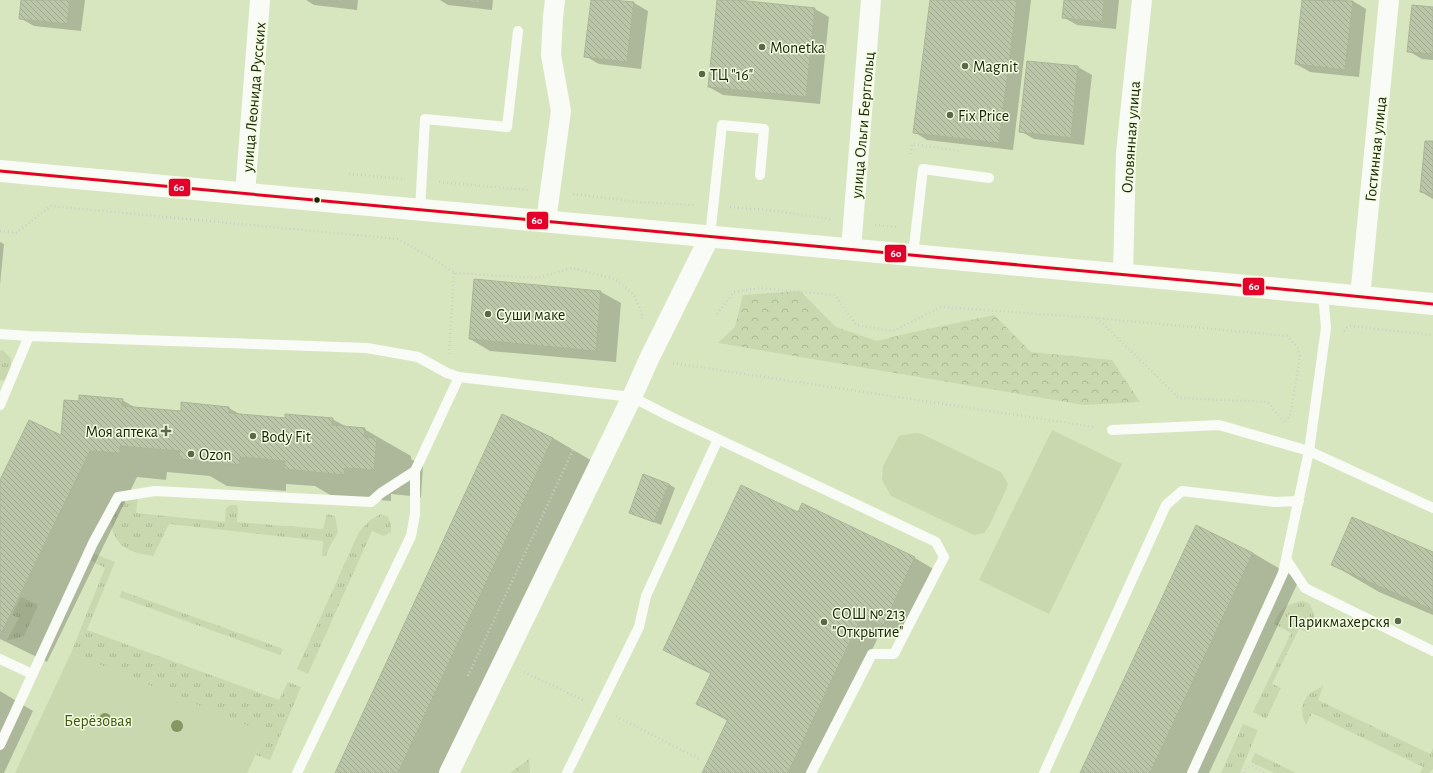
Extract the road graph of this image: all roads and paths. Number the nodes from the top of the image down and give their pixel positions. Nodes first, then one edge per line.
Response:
1 (260, 0) edge
2 (555, 0) edge
3 (872, 0) edge
4 (1142, 0) edge
5 (1389, 0) edge
6 (518, 30) dead end
7 (959, 151) dead end
8 (910, 159) dead end
9 (0, 171) edge
10 (349, 174) dead end
11 (760, 175) dead end
12 (989, 178) dead end
13 (421, 181) junction
14 (550, 192) junction
15 (245, 194) junction
16 (713, 206) junction
17 (420, 210) junction
18 (546, 221) junction
19 (854, 223) junction
20 (902, 227) dead end
21 (0, 231) edge
22 (710, 236) junction
23 (852, 249) junction
24 (913, 255) junction
25 (454, 273) junction
26 (1123, 274) junction
27 (1323, 293) junction
28 (1360, 298) junction
29 (1433, 304) edge
30 (717, 314) dead end
31 (1097, 318) junction
32 (642, 321) dead end
33 (0, 334) edge
34 (1340, 334) dead end
35 (1433, 334) edge
36 (29, 336) junction
37 (648, 359) junction
38 (448, 373) junction
39 (460, 377) junction
40 (632, 397) junction
41 (0, 405) edge
42 (1112, 430) joint
43 (718, 439) junction
44 (573, 450) dead end
45 (1309, 451) junction
46 (415, 471) junction
47 (1298, 501) junction
48 (1433, 508) edge
49 (1286, 559) junction
50 (1433, 651) edge
51 (0, 659) edge
52 (32, 674) junction
53 (466, 680) dead end
54 (0, 745) edge
55 (297, 773) edge
56 (449, 773) edge
57 (567, 773) edge
58 (811, 773) edge
59 (1044, 773) edge
60 (1192, 773) edge
61 (1244, 773) edge
62 (1265, 773) edge

1 - 15 street, улица Леонида Русских
2 - 14 street
3 - 19 street, улица Ольги Берггольц
4 - 26 street, Оловянная улица
5 - 28 street, Гостинная улица
6 - 13 lane
7 - 8 path
9 - 15 street
10 - 13 path
11 - 16 lane
12 - 24 lane
13 - 14 path
13 - 17 lane
14 - 16 path
14 - 18 street
15 - 17 street
16 - 19 path
16 - 22 lane
17 - 18 street
18 - 22 street
19 - 20 path
19 - 23 street, улица Ольги Берггольц
21 - 25 path
22 - 23 street
22 - 37 street
23 - 24 street
24 - 26 street
25 - 32 path
25 - 38 path
26 - 27 street
27 - 28 street
27 - 45 lane
28 - 29 street
30 - 31 path
31 - 31 path
33 - 36 lane
34 - 35 path
36 - 38 lane
36 - 41 lane
37 - 40 street
37 - 42 path
38 - 39 lane
39 - 40 lane
39 - 46 lane
40 - 43 lane
40 - 56 street
42 - 45 lane
43 - 57 lane
43 - 58 lane
44 - 53 path
45 - 47 lane
45 - 48 lane
46 - 52 lane
46 - 55 lane
47 - 49 lane
47 - 59 lane
49 - 50 lane
49 - 60 lane
51 - 52 lane
52 - 54 lane
61 - 62 path

